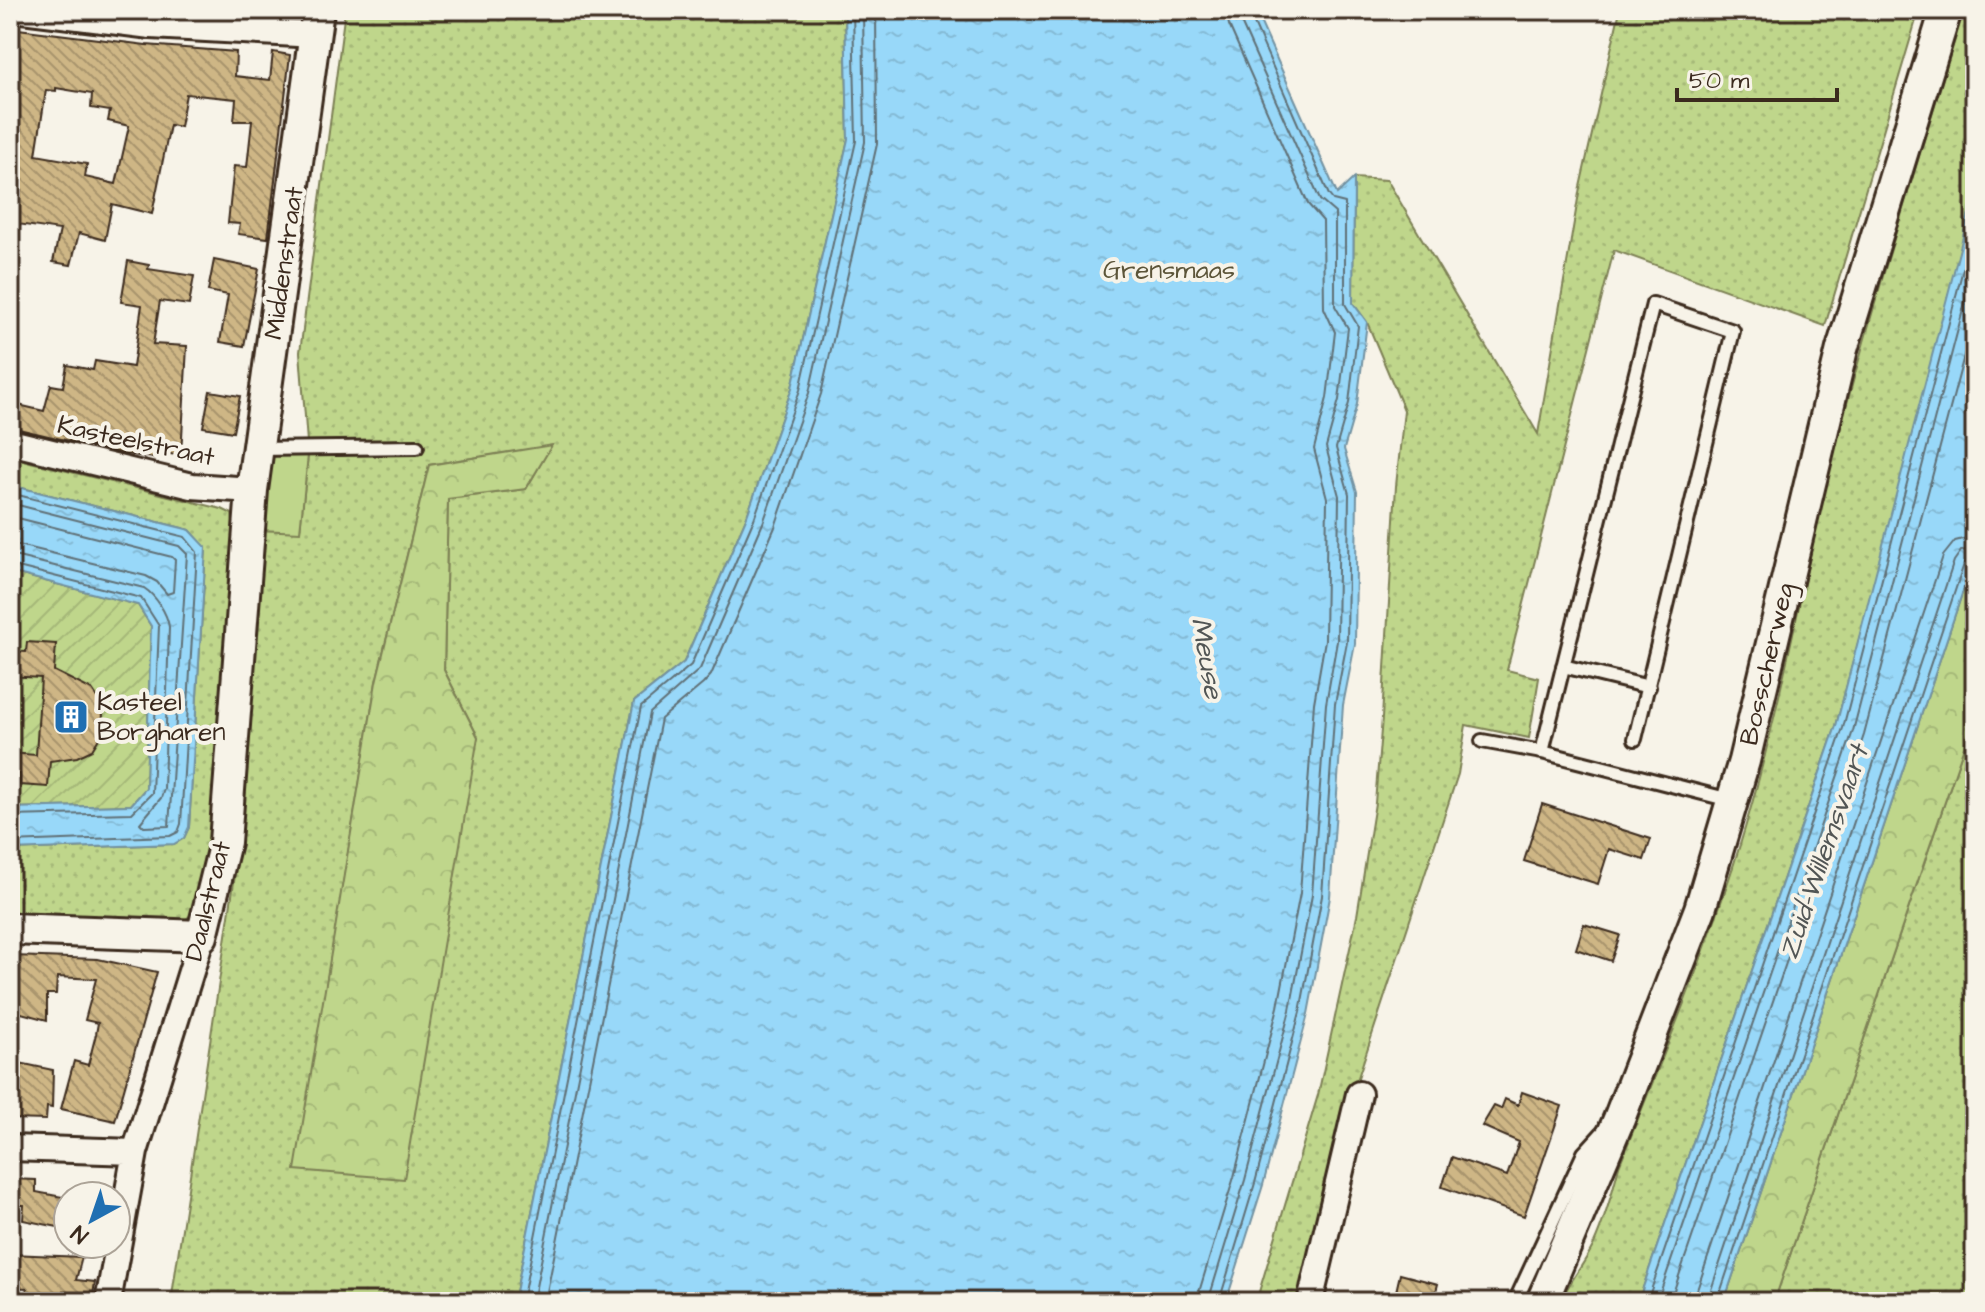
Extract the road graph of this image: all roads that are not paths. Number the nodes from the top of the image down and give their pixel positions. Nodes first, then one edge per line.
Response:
1 (22, 10) edge
2 (1946, 10) edge
3 (317, 23) edge
4 (10, 442) edge
5 (417, 447) dead end
6 (257, 449) junction
7 (252, 490) junction
8 (1563, 666) junction
9 (1649, 687) junction
10 (1635, 739) dead end
11 (1482, 741) dead end
12 (1542, 752) junction
13 (1733, 800) junction
14 (10, 929) edge
15 (202, 936) junction
16 (1359, 1094) dead end
17 (1619, 1119) junction
18 (10, 1148) edge
19 (135, 1152) junction
20 (108, 1302) edge
21 (1310, 1302) edge
22 (1515, 1302) edge
23 (1542, 1302) edge

1 - 3 street
2 - 13 street, Bosscherweg
3 - 6 street, Middenstraat
4 - 7 street, Kasteelstraat
5 - 6 lane
6 - 7 street, Middenstraat
7 - 15 street, Daalstraat
8 - 9 lane
8 - 9 lane
8 - 12 lane
9 - 10 lane
11 - 12 lane
12 - 13 lane
13 - 17 street, Bosscherweg
14 - 15 street
15 - 19 street, Daalstraat
16 - 21 street
17 - 22 lane
17 - 23 street, Bosscherweg
18 - 19 street
19 - 20 street, Daalstraat

